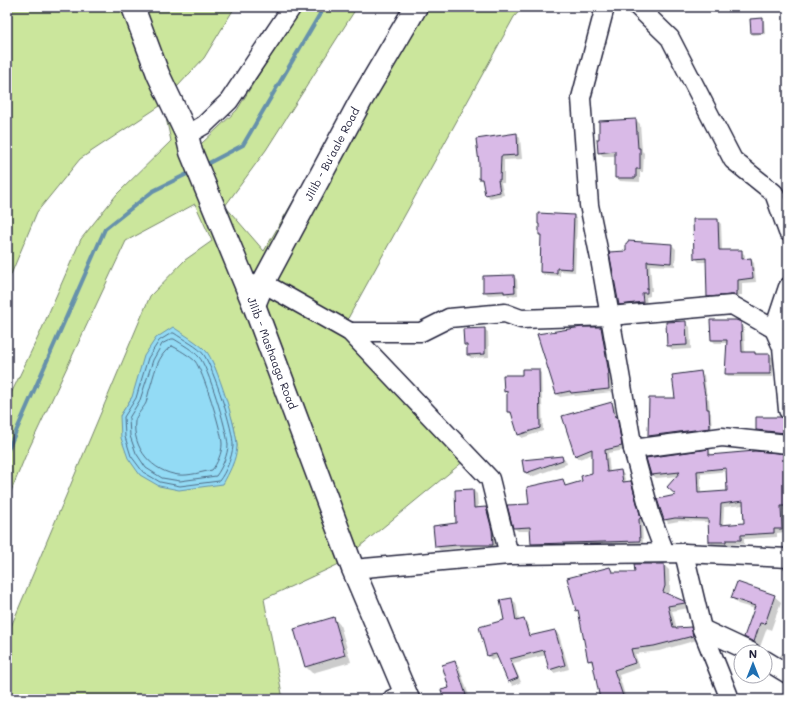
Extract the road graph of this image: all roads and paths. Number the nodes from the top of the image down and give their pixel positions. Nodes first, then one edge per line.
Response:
1 (133, 7) edge
2 (292, 7) edge
3 (416, 7) edge
4 (605, 7) edge
5 (638, 7) edge
6 (189, 144) junction
7 (788, 232) edge
8 (263, 283) junction
9 (788, 287) edge
10 (254, 306) junction
11 (610, 316) junction
12 (774, 329) junction
13 (350, 332) junction
14 (788, 410) edge
15 (788, 444) edge
16 (633, 449) junction
17 (665, 553) junction
18 (684, 553) junction
19 (509, 556) junction
20 (788, 558) edge
21 (353, 568) junction
22 (702, 630) junction
23 (733, 644) edge
24 (773, 665) edge
25 (788, 674) edge
26 (402, 698) edge
27 (730, 699) edge

1 - 6 main road, Jilib - Mashaaga Road
2 - 6 street
3 - 8 main road, Jilib - Bu'aale Road
4 - 11 street
5 - 7 street
6 - 10 main road, Jilib - Mashaaga Road
8 - 10 main road, Jilib - Bu'aale Road
8 - 13 street
9 - 12 street
10 - 21 main road, Jilib - Mashaaga Road
11 - 12 street
11 - 13 street
11 - 16 street
12 - 14 street
13 - 19 street
15 - 16 street
16 - 17 street
17 - 18 street
17 - 19 street
18 - 20 street
18 - 22 street
19 - 21 street
21 - 26 main road, Jilib - Mashaaga Road
22 - 23 street
22 - 27 street
24 - 25 street

